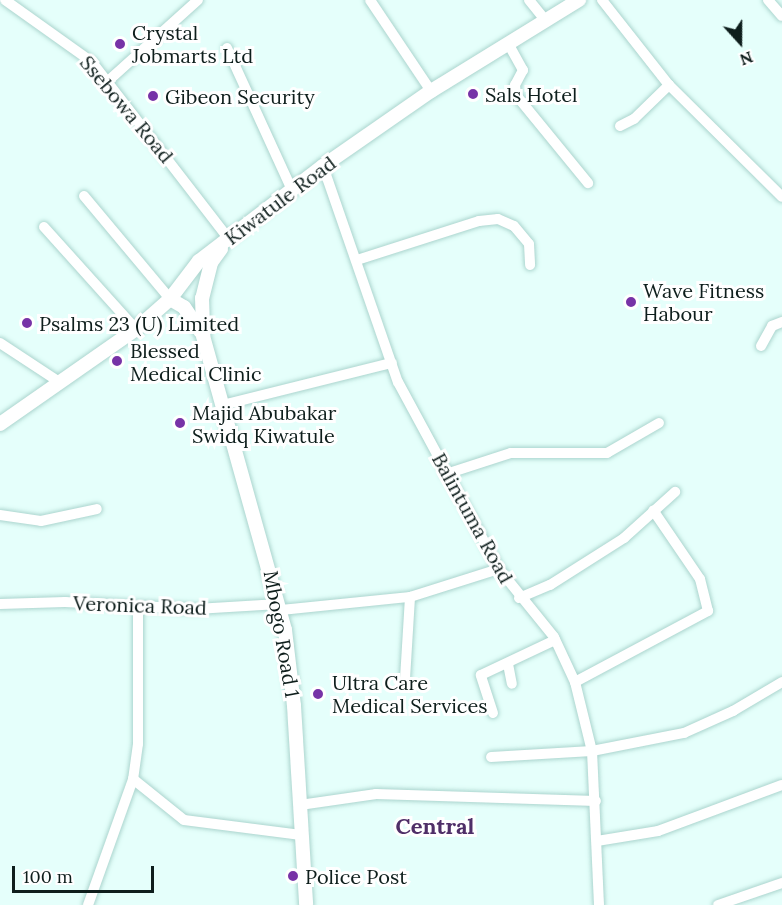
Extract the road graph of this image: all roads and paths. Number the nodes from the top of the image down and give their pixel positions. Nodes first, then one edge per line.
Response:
1 (5, 0) edge
2 (198, 0) edge
3 (370, 0) edge
4 (529, 0) edge
5 (579, 0) edge
6 (602, 0) edge
7 (768, 0) edge
8 (782, 16) edge
9 (546, 21) junction
10 (509, 45) junction
11 (227, 48) dead end
12 (108, 81) junction
13 (669, 85) junction
14 (431, 92) junction
15 (620, 126) dead end
16 (323, 166) junction
17 (588, 183) dead end
18 (292, 190) junction
19 (84, 196) dead end
20 (782, 197) edge
21 (44, 227) dead end
22 (228, 238) junction
23 (357, 260) junction
24 (530, 265) dead end
25 (170, 298) junction
26 (782, 322) edge
27 (136, 329) junction
28 (204, 336) junction
29 (0, 343) edge
30 (761, 346) dead end
31 (392, 363) junction
32 (62, 384) junction
33 (223, 405) junction
34 (660, 423) dead end
35 (0, 424) edge
36 (446, 474) junction
37 (675, 492) dead end
38 (97, 509) dead end
39 (652, 510) junction
40 (0, 515) edge
41 (499, 569) junction
42 (410, 597) junction
43 (519, 598) junction
44 (0, 604) edge
45 (138, 606) junction
46 (280, 607) junction
47 (555, 640) junction
48 (508, 664) junction
49 (405, 679) dead end
50 (575, 682) junction
51 (782, 682) edge
52 (512, 684) dead end
53 (493, 713) dead end
54 (592, 751) junction
55 (491, 757) dead end
56 (133, 779) junction
57 (782, 785) edge
58 (596, 801) junction
59 (300, 805) junction
60 (302, 835) junction
61 (597, 841) junction
62 (782, 882) edge
63 (88, 905) edge
64 (306, 905) edge
65 (599, 905) edge
66 (718, 905) edge

1 - 12 street, Ssebowa Road
2 - 12 street
3 - 14 street
4 - 9 street
5 - 9 main road, Kiwatule Road
6 - 13 street
7 - 8 street
9 - 10 main road, Kiwatule Road
10 - 14 main road, Kiwatule Road
10 - 17 street
11 - 18 street
12 - 22 street, Ssebowa Road
13 - 15 street
13 - 20 street
14 - 16 main road, Kiwatule Road
16 - 18 main road, Kiwatule Road
16 - 23 street, Balintuma Road
18 - 22 main road, Kiwatule Road
19 - 25 street
21 - 27 street
22 - 25 main road, Kiwatule Road
22 - 28 main road, Mbogo Road 1
23 - 24 street
23 - 31 street, Balintuma Road
25 - 27 main road, Kiwatule Road
25 - 28 main road, Mbogo Road 1
26 - 30 street
27 - 32 main road, Kiwatule Road
28 - 33 main road, Mbogo Road 1
29 - 32 street
31 - 33 street
31 - 36 street, Balintuma Road
32 - 35 main road, Kiwatule Road
33 - 46 main road, Mbogo Road 1
34 - 36 street
36 - 41 street, Balintuma Road
37 - 39 street
38 - 40 street
39 - 43 street
39 - 50 street
41 - 42 street, Veronica Road
41 - 43 street, Balintuma Road
42 - 46 street, Veronica Road
42 - 49 street
43 - 47 street, Balintuma Road
44 - 45 street, Veronica Road
45 - 46 street, Veronica Road
45 - 56 street
46 - 59 main road, Mbogo Road 1
47 - 48 street
47 - 50 street, Balintuma Road
48 - 52 street
48 - 53 street
50 - 54 street, Balintuma Road
51 - 54 street
54 - 55 street
54 - 58 street, Balintuma Road
56 - 60 street
56 - 63 street
57 - 61 street
58 - 59 street
58 - 61 street, Balintuma Road
59 - 60 main road, Mbogo Road 1
60 - 64 main road, Mbogo Road 1
61 - 65 street, Balintuma Road
62 - 66 street

